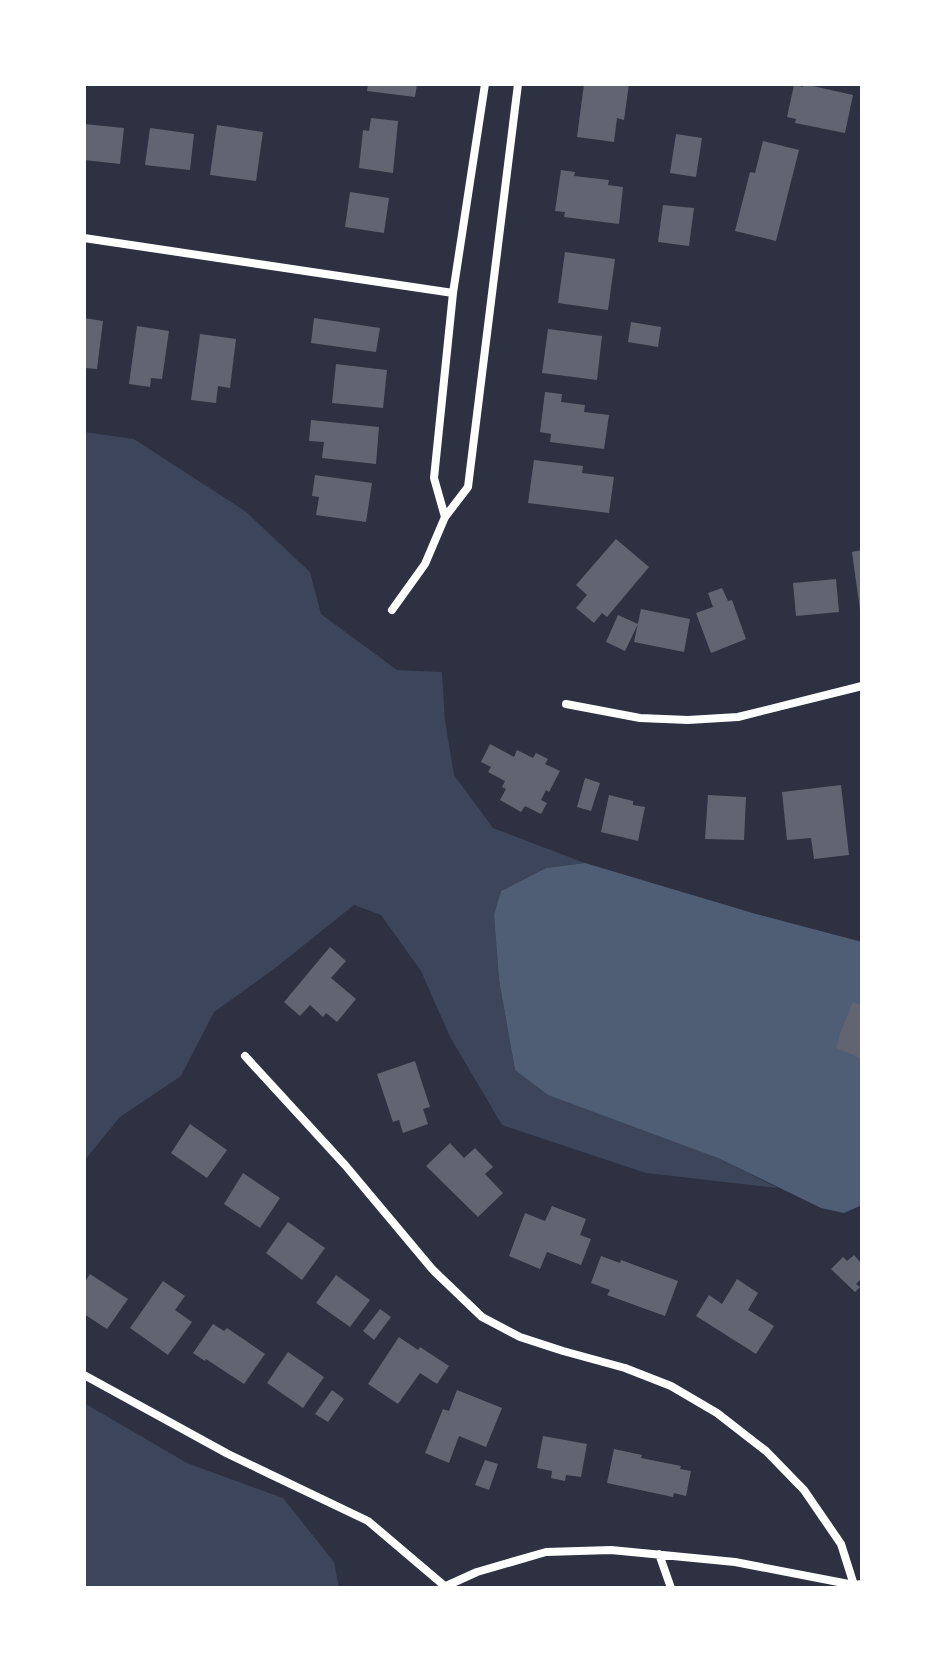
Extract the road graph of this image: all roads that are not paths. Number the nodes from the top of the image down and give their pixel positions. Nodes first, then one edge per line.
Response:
1 (485, 84) edge
2 (518, 84) edge
3 (84, 238) edge
4 (453, 293) junction
5 (445, 517) junction
6 (392, 610) dead end
7 (862, 686) edge
8 (566, 704) dead end
9 (245, 1056) dead end
10 (84, 1375) edge
11 (659, 1554) junction
12 (858, 1584) edge
13 (447, 1587) edge
14 (671, 1588) edge

1 - 4 street
2 - 5 street
3 - 4 street
4 - 5 street
5 - 6 street
7 - 8 street
9 - 12 street
10 - 13 street
11 - 12 street
11 - 13 street
11 - 14 street

